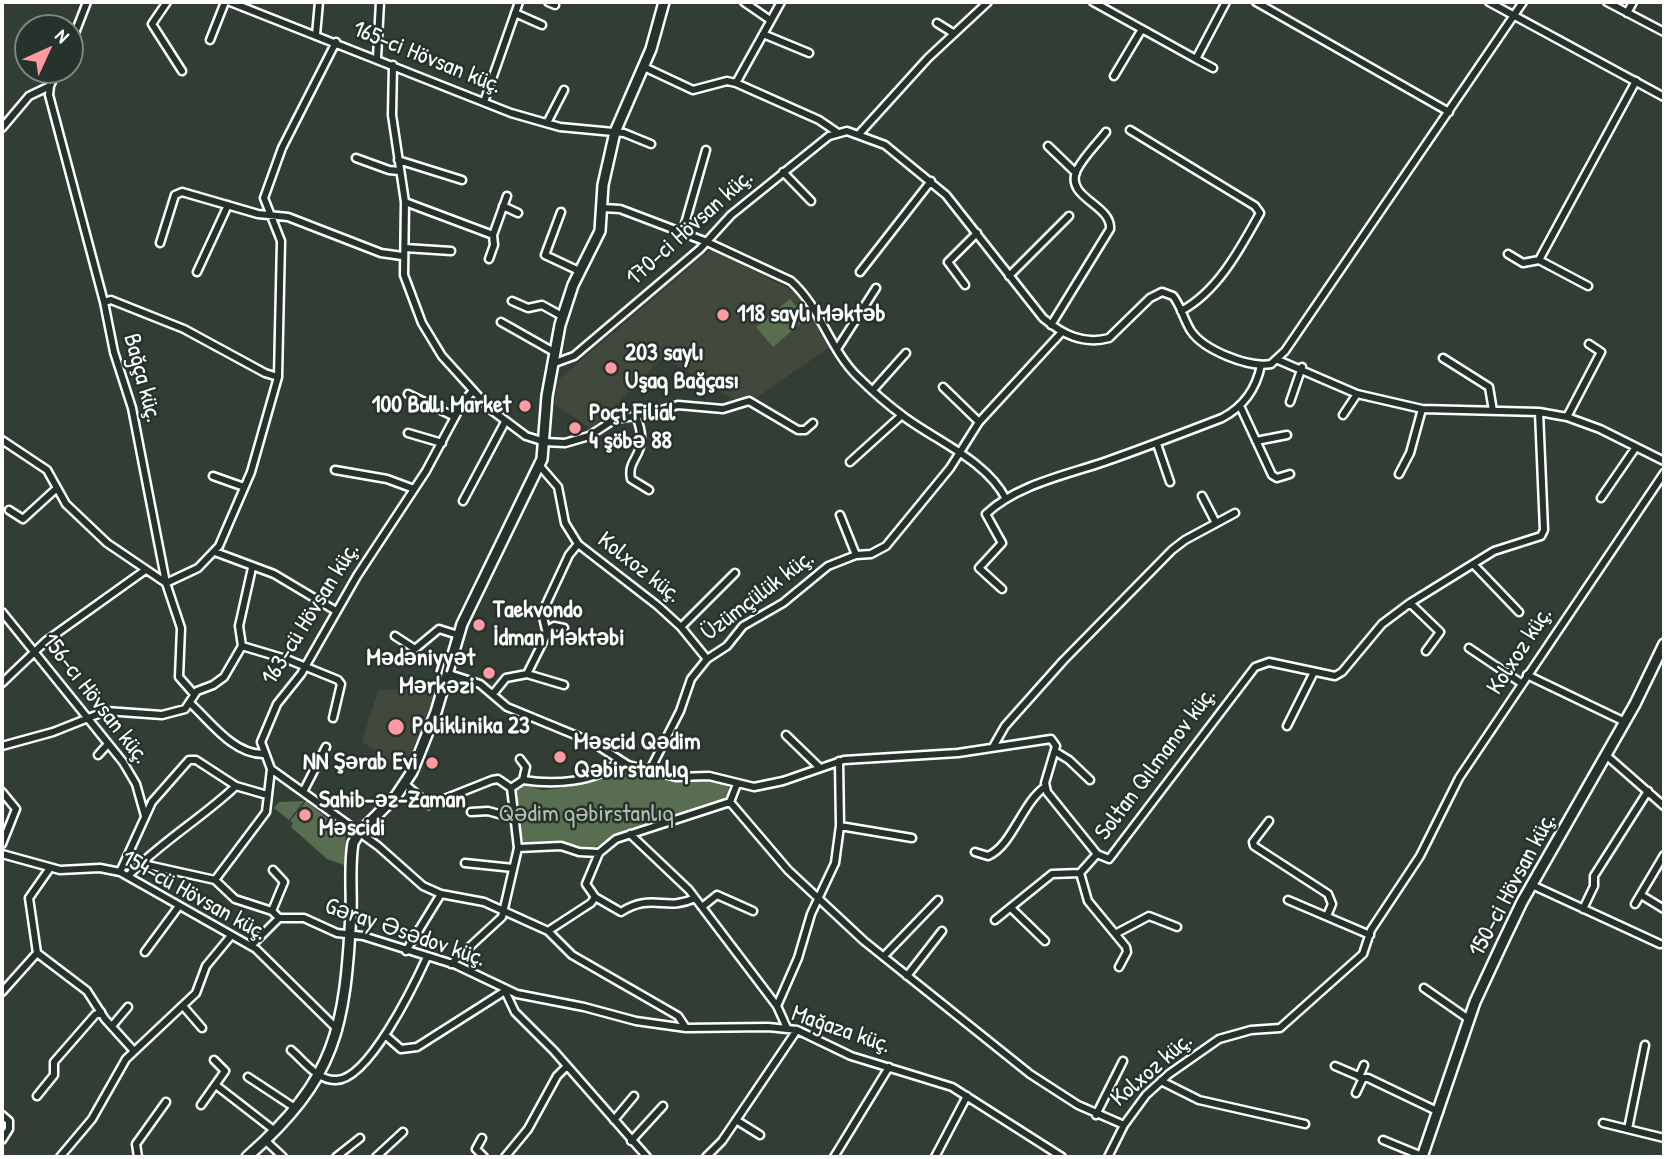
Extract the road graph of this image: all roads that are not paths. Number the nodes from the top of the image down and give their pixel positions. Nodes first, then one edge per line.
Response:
1 (167, 2) edge
2 (225, 2) edge
3 (230, 2) edge
4 (319, 2) edge
5 (380, 2) edge
6 (519, 2) edge
7 (664, 2) edge
8 (744, 2) edge
9 (781, 2) edge
10 (988, 2) edge
11 (1093, 2) edge
12 (1226, 2) edge
13 (1256, 2) edge
14 (1489, 2) edge
15 (1523, 2) edge
16 (1607, 2) edge
17 (1633, 2) edge
18 (515, 13) junction
19 (1628, 13) junction
20 (1514, 16) junction
21 (771, 20) junction
22 (937, 23) dead end
23 (542, 25) dead end
24 (1142, 29) junction
25 (1664, 32) edge
26 (953, 33) junction
27 (763, 34) junction
28 (316, 35) junction
29 (210, 40) dead end
30 (336, 42) junction
31 (809, 53) dead end
32 (377, 58) junction
33 (1196, 59) junction
34 (393, 65) junction
35 (644, 67) junction
36 (1213, 68) dead end
37 (182, 71) dead end
38 (1114, 76) dead end
39 (1636, 81) junction
40 (736, 83) junction
41 (50, 86) joint
42 (564, 90) dead end
43 (1664, 97) edge
44 (484, 102) junction
45 (1449, 112) junction
46 (547, 123) junction
47 (2, 128) edge
48 (1130, 130) dead end
49 (615, 132) junction
50 (1106, 132) dead end
51 (838, 133) junction
52 (859, 134) junction
53 (651, 144) dead end
54 (1048, 146) dead end
55 (706, 150) dead end
56 (356, 158) dead end
57 (398, 160) junction
58 (399, 171) junction
59 (783, 172) junction
60 (1076, 173) junction
61 (461, 180) dead end
62 (931, 181) junction
63 (506, 196) dead end
64 (811, 201) dead end
65 (405, 202) junction
66 (229, 205) junction
67 (503, 206) junction
68 (603, 208) junction
69 (561, 212) dead end
70 (518, 213) dead end
71 (270, 216) junction
72 (1069, 216) dead end
73 (977, 233) junction
74 (682, 234) junction
75 (493, 235) junction
76 (707, 242) junction
77 (160, 243) dead end
78 (405, 248) junction
79 (451, 251) dead end
80 (1508, 254) dead end
81 (402, 256) junction
82 (489, 259) dead end
83 (1539, 260) junction
84 (579, 271) junction
85 (197, 272) dead end
86 (860, 272) dead end
87 (1009, 276) junction
88 (965, 285) dead end
89 (1588, 286) dead end
90 (876, 288) dead end
91 (512, 301) dead end
92 (104, 302) junction
93 (1181, 311) junction
94 (562, 316) junction
95 (501, 322) dead end
96 (1051, 325) junction
97 (1062, 332) junction
98 (1589, 344) dead end
99 (837, 349) junction
100 (554, 352) junction
101 (906, 353) dead end
102 (1443, 358) dead end
103 (1278, 360) junction
104 (552, 364) junction
105 (1261, 365) junction
106 (1302, 368) junction
107 (278, 377) junction
108 (943, 387) dead end
109 (873, 390) junction
110 (472, 392) junction
111 (408, 394) dead end
112 (1357, 394) junction
113 (1290, 402) dead end
114 (1241, 408) junction
115 (1422, 409) junction
116 (1493, 411) junction
117 (1539, 412) junction
118 (902, 415) junction
119 (1343, 415) dead end
120 (636, 416) junction
121 (455, 417) junction
122 (1567, 417) junction
123 (505, 422) junction
124 (979, 422) junction
125 (813, 424) dead end
126 (408, 433) dead end
127 (1287, 435) dead end
128 (1256, 440) junction
129 (545, 442) junction
130 (442, 443) junction
131 (3, 444) edge
132 (1157, 444) junction
133 (1636, 447) junction
134 (959, 453) junction
135 (1664, 461) edge
136 (850, 462) dead end
137 (539, 465) junction
138 (335, 470) dead end
139 (1290, 474) dead end
140 (1399, 474) dead end
141 (1664, 474) edge
142 (213, 476) dead end
143 (1170, 482) dead end
144 (244, 487) junction
145 (57, 488) junction
146 (414, 489) junction
147 (649, 489) dead end
148 (1202, 496) dead end
149 (1601, 498) dead end
150 (1006, 499) junction
151 (463, 501) dead end
152 (9, 510) dead end
153 (1235, 513) dead end
154 (840, 515) dead end
155 (1216, 523) junction
156 (578, 544) junction
157 (215, 552) junction
158 (856, 555) junction
159 (1473, 564) junction
160 (253, 568) junction
161 (145, 571) junction
162 (735, 573) dead end
163 (166, 583) junction
164 (1002, 589) dead end
165 (1410, 603) junction
166 (336, 611) junction
167 (2, 612) edge
168 (1519, 612) dead end
169 (681, 627) junction
170 (564, 628) dead end
171 (547, 630) junction
172 (458, 635) junction
173 (395, 636) dead end
174 (1664, 644) edge
175 (242, 646) junction
176 (1469, 648) dead end
177 (1426, 650) dead end
178 (35, 652) junction
179 (706, 659) junction
180 (1660, 662) edge
181 (306, 667) junction
182 (446, 673) junction
183 (1314, 673) junction
184 (527, 674) junction
185 (1527, 675) junction
186 (2, 683) edge
187 (1521, 683) junction
188 (564, 685) dead end
189 (194, 694) junction
190 (493, 694) junction
191 (190, 703) junction
192 (85, 718) junction
193 (332, 718) dead end
194 (1625, 722) junction
195 (1287, 726) dead end
196 (786, 735) dead end
197 (108, 744) junction
198 (2, 746) edge
199 (326, 747) dead end
200 (993, 747) junction
201 (1056, 752) junction
202 (263, 754) junction
203 (98, 755) dead end
204 (1606, 756) junction
205 (520, 760) dead end
206 (620, 761) junction
207 (839, 761) junction
208 (820, 768) junction
209 (271, 769) junction
210 (650, 770) junction
211 (523, 780) junction
212 (1090, 780) dead end
213 (405, 784) junction
214 (737, 784) junction
215 (236, 786) junction
216 (1045, 787) junction
217 (511, 788) junction
218 (1647, 791) junction
219 (2, 792) edge
220 (303, 792) junction
221 (267, 795) junction
222 (730, 802) junction
223 (1664, 806) edge
224 (471, 812) dead end
225 (145, 816) junction
226 (513, 818) junction
227 (1269, 821) dead end
228 (840, 826) junction
229 (359, 833) junction
230 (630, 834) junction
231 (912, 838) dead end
232 (2, 844) edge
233 (518, 848) junction
234 (975, 852) dead end
235 (599, 853) junction
236 (2, 854) edge
237 (1097, 854) junction
238 (1664, 855) edge
239 (465, 863) dead end
240 (142, 864) junction
241 (50, 868) junction
242 (513, 868) junction
243 (273, 870) dead end
244 (120, 872) junction
245 (1080, 873) junction
246 (128, 876) junction
247 (215, 880) junction
248 (1531, 885) junction
249 (441, 894) junction
250 (1640, 895) junction
251 (595, 897) junction
252 (695, 898) junction
253 (818, 899) junction
254 (938, 900) dead end
255 (1288, 900) dead end
256 (1635, 904) dead end
257 (179, 906) junction
258 (702, 907) junction
259 (1011, 908) junction
260 (1583, 909) junction
261 (1664, 909) edge
262 (272, 911) junction
263 (503, 911) junction
264 (753, 911) dead end
265 (1327, 916) junction
266 (279, 918) junction
267 (995, 920) dead end
268 (1177, 927) dead end
269 (548, 931) junction
270 (942, 931) dead end
271 (1117, 933) junction
272 (350, 934) junction
273 (1370, 936) junction
274 (230, 937) junction
275 (1045, 940) dead end
276 (1660, 944) dead end
277 (251, 946) junction
278 (145, 951) dead end
279 (406, 951) junction
280 (37, 953) junction
281 (427, 957) junction
282 (884, 957) junction
283 (451, 964) junction
284 (1119, 967) dead end
285 (907, 975) junction
286 (1423, 988) dead end
287 (505, 990) junction
288 (2, 992) edge
289 (183, 1006) junction
290 (776, 1006) junction
291 (128, 1007) dead end
292 (101, 1012) junction
293 (1470, 1020) junction
294 (112, 1026) junction
295 (202, 1028) dead end
296 (686, 1028) junction
297 (787, 1028) junction
298 (797, 1030) junction
299 (338, 1031) junction
300 (385, 1035) junction
301 (1645, 1045) dead end
302 (291, 1050) dead end
303 (134, 1051) junction
304 (214, 1060) dead end
305 (1124, 1061) dead end
306 (1364, 1065) dead end
307 (567, 1066) junction
308 (1335, 1066) dead end
309 (889, 1067) junction
310 (318, 1075) junction
311 (248, 1077) dead end
312 (1361, 1078) junction
313 (1161, 1081) junction
314 (217, 1086) junction
315 (1356, 1093) dead end
316 (37, 1096) dead end
317 (634, 1096) dead end
318 (967, 1096) junction
319 (166, 1102) dead end
320 (201, 1105) dead end
321 (663, 1106) dead end
322 (295, 1108) junction
323 (1439, 1112) junction
324 (2, 1115) edge
325 (1096, 1115) junction
326 (614, 1120) junction
327 (736, 1120) junction
328 (1603, 1123) dead end
329 (1124, 1125) junction
330 (1306, 1125) dead end
331 (1628, 1129) junction
332 (275, 1131) junction
333 (404, 1132) dead end
334 (760, 1135) dead end
335 (482, 1138) dead end
336 (1664, 1138) edge
337 (360, 1139) dead end
338 (2, 1140) edge
339 (1383, 1140) dead end
340 (266, 1141) junction
341 (631, 1141) junction
342 (60, 1157) edge
343 (138, 1157) edge
344 (247, 1157) edge
345 (283, 1157) edge
346 (336, 1157) edge
347 (376, 1157) edge
348 (484, 1157) edge
349 (505, 1157) edge
350 (647, 1157) edge
351 (706, 1157) edge
352 (834, 1157) edge
353 (935, 1157) edge
354 (1062, 1157) edge
355 (1108, 1157) edge
356 (1422, 1157) edge

1 - 37 street
2 - 29 street
3 - 28 street, 165-ci Hövsan küç.
4 - 28 street
5 - 32 street
6 - 18 street
7 - 35 street
8 - 21 street
9 - 21 street
10 - 26 street
11 - 24 street
12 - 33 street
13 - 45 street
14 - 20 street
15 - 20 street
16 - 19 street
17 - 19 street
18 - 23 street
18 - 44 street
19 - 25 street
20 - 39 street
20 - 45 street
21 - 27 street
22 - 26 street
24 - 33 street
24 - 38 street
26 - 52 street
27 - 31 street
27 - 40 street
28 - 30 street, 165-ci Hövsan küç.
30 - 32 street, 165-ci Hövsan küç.
30 - 71 street
32 - 34 street, 165-ci Hövsan küç.
33 - 36 street
34 - 44 street, 165-ci Hövsan küç.
34 - 57 street
35 - 40 street
35 - 49 street
39 - 43 street
39 - 83 street
40 - 51 street
41 - 47 street
41 - 92 street, Bağça küç.
42 - 46 street
44 - 46 street, 165-ci Hövsan küç.
45 - 103 street
46 - 49 street, 165-ci Hövsan küç.
48 - 93 street
49 - 53 street, 165-ci Hövsan küç.
49 - 68 street
50 - 60 street
51 - 52 street
51 - 59 street, 170-ci Hövsan küç.
52 - 62 street
54 - 60 street
55 - 74 street
56 - 58 street
57 - 58 street
57 - 61 street
58 - 65 street
59 - 64 street
59 - 76 street, 170-ci Hövsan küç.
60 - 96 street
62 - 73 street
62 - 86 street
63 - 67 street
65 - 75 street
65 - 78 street
66 - 71 street
66 - 77 street
66 - 85 street
67 - 70 street
67 - 75 street
68 - 74 street
68 - 84 street
69 - 84 street
71 - 81 street
71 - 107 street
72 - 87 street
73 - 87 street
73 - 88 street
74 - 76 street
75 - 82 street
76 - 99 street
76 - 104 street, 170-ci Hövsan küç.
78 - 79 street
78 - 81 street
80 - 83 street
81 - 110 street
83 - 89 street
84 - 94 street
87 - 96 street
90 - 99 street
91 - 94 street
92 - 107 street
92 - 163 street, Bağça küç.
93 - 97 street
93 - 105 street
94 - 100 street
95 - 100 street
96 - 97 street
97 - 124 street, Üzümçülük küç.
98 - 122 street
99 - 109 street
100 - 104 street
101 - 109 street
102 - 116 street
103 - 105 street
103 - 106 street
104 - 129 street
105 - 114 street
106 - 112 street
106 - 113 street
107 - 144 street
108 - 124 street
109 - 118 street
110 - 121 street, 163-cü Hövsan küç.
110 - 123 street
111 - 121 street
112 - 115 street
112 - 119 street
114 - 128 street
114 - 132 street
115 - 116 street
115 - 140 street
116 - 117 street
117 - 122 street
117 - 159 street, Soltan Qılmanov küç.
118 - 134 street
118 - 136 street
120 - 125 street
120 - 129 street
120 - 147 street
121 - 130 street, 163-cü Hövsan küç.
122 - 133 street
123 - 129 street
123 - 151 street
124 - 134 street, Üzümçülük küç.
126 - 130 street
127 - 128 street
128 - 139 street
129 - 137 street
130 - 146 street, 163-cü Hövsan küç.
131 - 145 street
132 - 143 street
132 - 150 street
133 - 135 street
133 - 149 street
134 - 150 street
134 - 158 street, Üzümçülük küç.
137 - 156 street, Kolxoz küç.
137 - 172 street
138 - 146 street
141 - 185 street, Kolxoz küç.
142 - 144 street
144 - 157 street
145 - 152 street
145 - 161 street
146 - 166 street, 163-cü Hövsan küç.
148 - 155 street
150 - 164 street
153 - 155 street
154 - 158 street
155 - 200 street
156 - 169 street, Kolxoz küç.
156 - 171 street
157 - 160 street
157 - 163 street
158 - 179 street, Üzümçülük küç.
159 - 165 street, Soltan Qılmanov küç.
159 - 168 street
160 - 166 street
160 - 175 street
161 - 163 street
161 - 178 street
162 - 169 street
163 - 189 street, Bağça küç.
165 - 177 street
165 - 183 street, Soltan Qılmanov küç.
166 - 181 street, 163-cü Hövsan küç.
167 - 178 street, 156-cı Hövsan küç.
169 - 179 street, Kolxoz küç.
170 - 171 street
171 - 184 street
172 - 173 street
172 - 182 street
174 - 180 street, 150-ci Hövsan küç.
175 - 181 street
175 - 189 street
176 - 187 street
178 - 186 street
178 - 192 street, 156-cı Hövsan küç.
179 - 210 street, Üzümçülük küç.
180 - 194 street, 150-ci Hövsan küç.
181 - 193 street
181 - 202 street, 163-cü Hövsan küç.
182 - 190 street
182 - 213 street
183 - 195 street
183 - 237 street, Soltan Qılmanov küç.
184 - 188 street
184 - 190 street
185 - 187 street, Kolxoz küç.
185 - 194 street
187 - 273 street, Kolxoz küç.
189 - 191 street
190 - 206 street
191 - 192 street
191 - 202 street
192 - 197 street, 156-cı Hövsan küç.
192 - 198 street
194 - 204 street, 150-ci Hövsan küç.
196 - 208 street
197 - 203 street
197 - 225 street, 156-cı Hövsan küç.
199 - 220 street
200 - 201 street
200 - 207 street
201 - 212 street
201 - 216 street
202 - 209 street
204 - 218 street
204 - 248 street, 150-ci Hövsan küç.
205 - 211 street
206 - 210 street
206 - 211 street
207 - 208 street
207 - 228 street
208 - 214 street
209 - 220 street
209 - 221 street
210 - 214 street
211 - 217 street
213 - 217 street
213 - 229 street
214 - 222 street
215 - 221 street
215 - 225 street
215 - 240 street
216 - 234 street
216 - 237 street, Soltan Qılmanov küç.
217 - 226 street
218 - 223 street
218 - 260 street
219 - 232 street
220 - 229 street
221 - 247 street
222 - 230 street
222 - 253 street, Kolxoz küç.
224 - 226 street
225 - 244 street
226 - 233 street
227 - 265 street
228 - 231 street
228 - 253 street
229 - 249 street
229 - 272 street
230 - 235 street
230 - 252 street
233 - 235 street
233 - 242 street
235 - 251 street
236 - 241 street, 154-cü Hövsan küç.
237 - 245 street
238 - 250 street
239 - 242 street
240 - 246 street
240 - 247 street
241 - 244 street, 154-cü Hövsan küç.
241 - 280 street
242 - 263 street
243 - 262 street
244 - 246 street, 154-cü Hövsan küç.
245 - 259 street
245 - 271 street
246 - 257 street, 154-cü Hövsan küç.
247 - 262 street
248 - 260 street
248 - 293 street, 150-ci Hövsan küç.
249 - 263 street
249 - 279 street
250 - 256 street
250 - 261 street
251 - 252 street
251 - 269 street
252 - 258 street
253 - 282 street, Kolxoz küç.
253 - 290 street
254 - 282 street
255 - 265 street
257 - 274 street, 154-cü Hövsan küç.
257 - 278 street
258 - 264 street
258 - 290 street
259 - 267 street
259 - 275 street
260 - 276 street
262 - 266 street
263 - 269 street
263 - 283 street
265 - 273 street
266 - 272 street, Gəray Əsədov küç.
266 - 277 street
268 - 271 street
269 - 296 street
270 - 285 street
271 - 284 street
272 - 279 street, Gəray Əsədov küç.
272 - 299 street
273 - 313 street, Kolxoz küç.
274 - 277 street, 154-cü Hövsan küç.
274 - 289 street
277 - 299 street, 154-cü Hövsan küç.
279 - 281 street, Gəray Əsədov küç.
280 - 288 street
280 - 292 street
281 - 283 street, Gəray Əsədov küç.
281 - 300 street
282 - 285 street, Kolxoz küç.
283 - 287 street, Gəray Əsədov küç.
285 - 325 street, Kolxoz küç.
286 - 293 street
287 - 296 street, Mağaza küç.
287 - 300 street
287 - 307 street, Gəray Əsədov küç.
289 - 295 street
289 - 303 street
290 - 297 street
291 - 294 street
292 - 294 street
292 - 316 street
293 - 323 street, 150-ci Hövsan küç.
294 - 303 street
296 - 297 street, Mağaza küç.
297 - 298 street, Mağaza küç.
298 - 309 street, Mağaza küç.
298 - 327 street
299 - 310 street
300 - 310 street
301 - 331 street
302 - 310 street
303 - 342 street
304 - 314 street
305 - 325 street
306 - 312 street
307 - 326 street, Gəray Əsədov küç.
307 - 349 street
308 - 312 street
309 - 318 street, Mağaza küç.
309 - 352 street
310 - 322 street
311 - 322 street
312 - 315 street
312 - 323 street
313 - 329 street, Kolxoz küç.
313 - 330 street
314 - 320 street
314 - 332 street
317 - 326 street
318 - 353 street
318 - 354 street, Mağaza küç.
319 - 343 street
321 - 341 street
322 - 332 street
323 - 356 street, 150-ci Hövsan küç.
324 - 338 street
325 - 329 street, Kolxoz küç.
326 - 341 street, Gəray Əsədov küç.
327 - 334 street
327 - 351 street
328 - 331 street
329 - 355 street
331 - 336 street
332 - 340 street
333 - 347 street
335 - 348 street
337 - 346 street
339 - 356 street
340 - 344 street
340 - 345 street
341 - 350 street, Gəray Əsədov küç.

